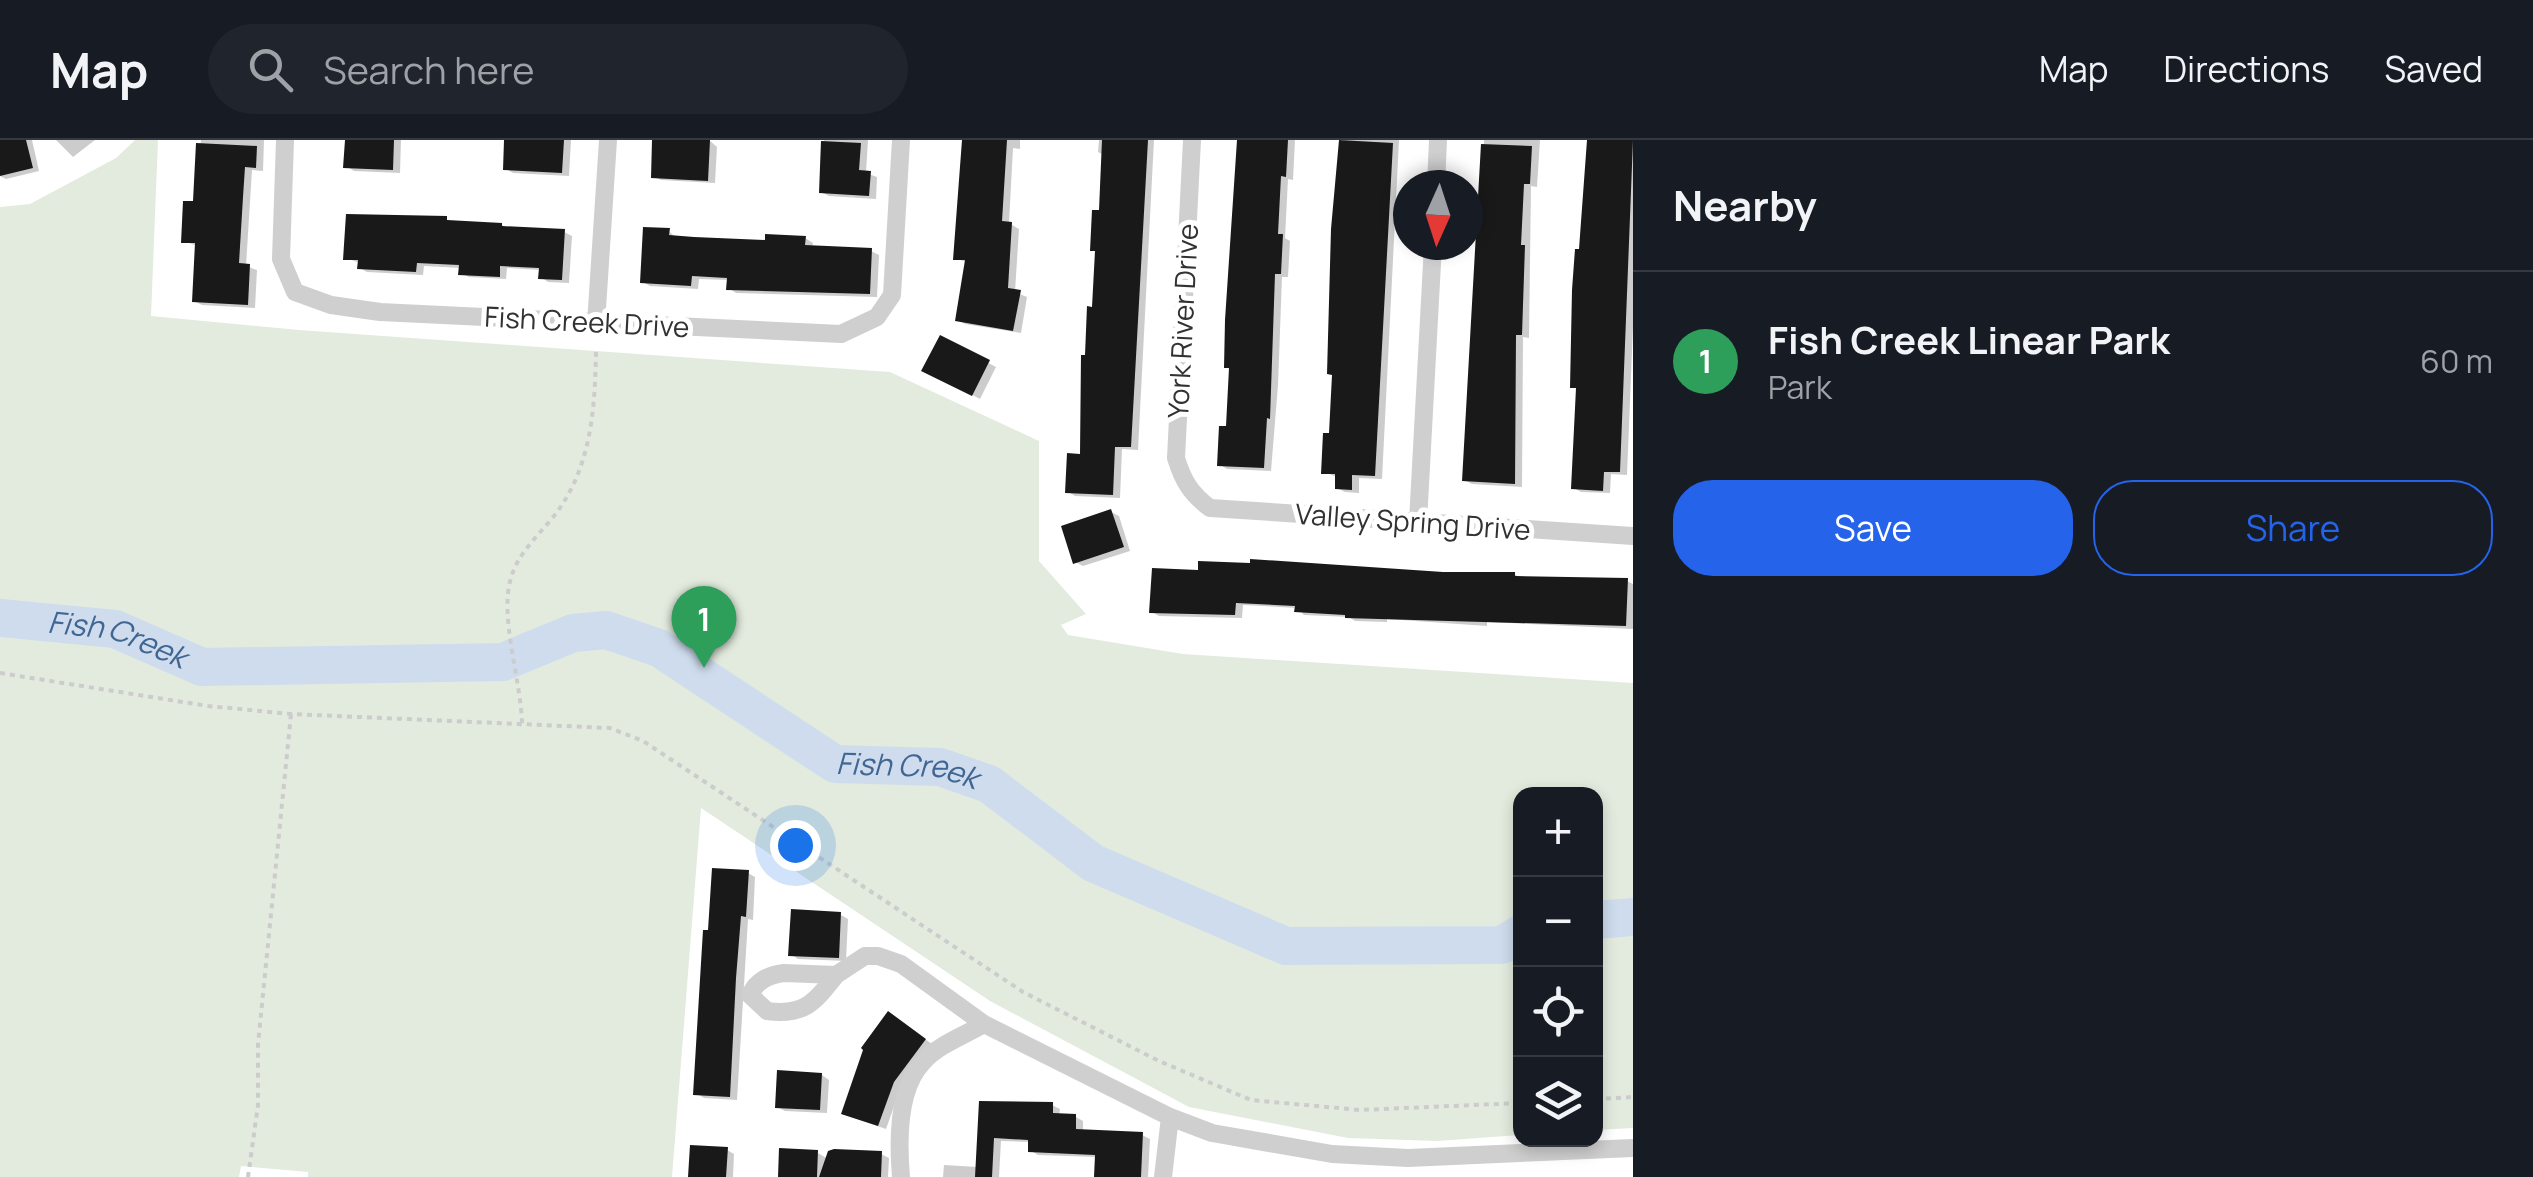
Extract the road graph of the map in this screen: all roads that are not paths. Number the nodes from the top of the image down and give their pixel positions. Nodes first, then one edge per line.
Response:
1 (285, 140) edge
2 (608, 140) edge
3 (901, 140) edge
4 (1192, 140) edge
5 (1438, 140) edge
6 (1437, 170) edge
7 (1432, 260) edge
8 (596, 324) junction
9 (1196, 497) joint
10 (1418, 522) junction
11 (1633, 536) edge
12 (836, 975) dead end
13 (984, 1024) junction
14 (1170, 1117) junction
15 (1633, 1148) edge
16 (1407, 1167) edge
17 (901, 1177) edge
18 (1163, 1177) edge

1 - 8 street, Fish Creek Drive
2 - 8 street
3 - 8 street, Fish Creek Drive
4 - 9 street, York River Drive
5 - 6 street
7 - 10 street
9 - 10 street, Valley Spring Drive
10 - 11 street, Valley Spring Drive
12 - 13 street
13 - 14 street
13 - 17 street
14 - 16 street
14 - 18 street
15 - 16 street

